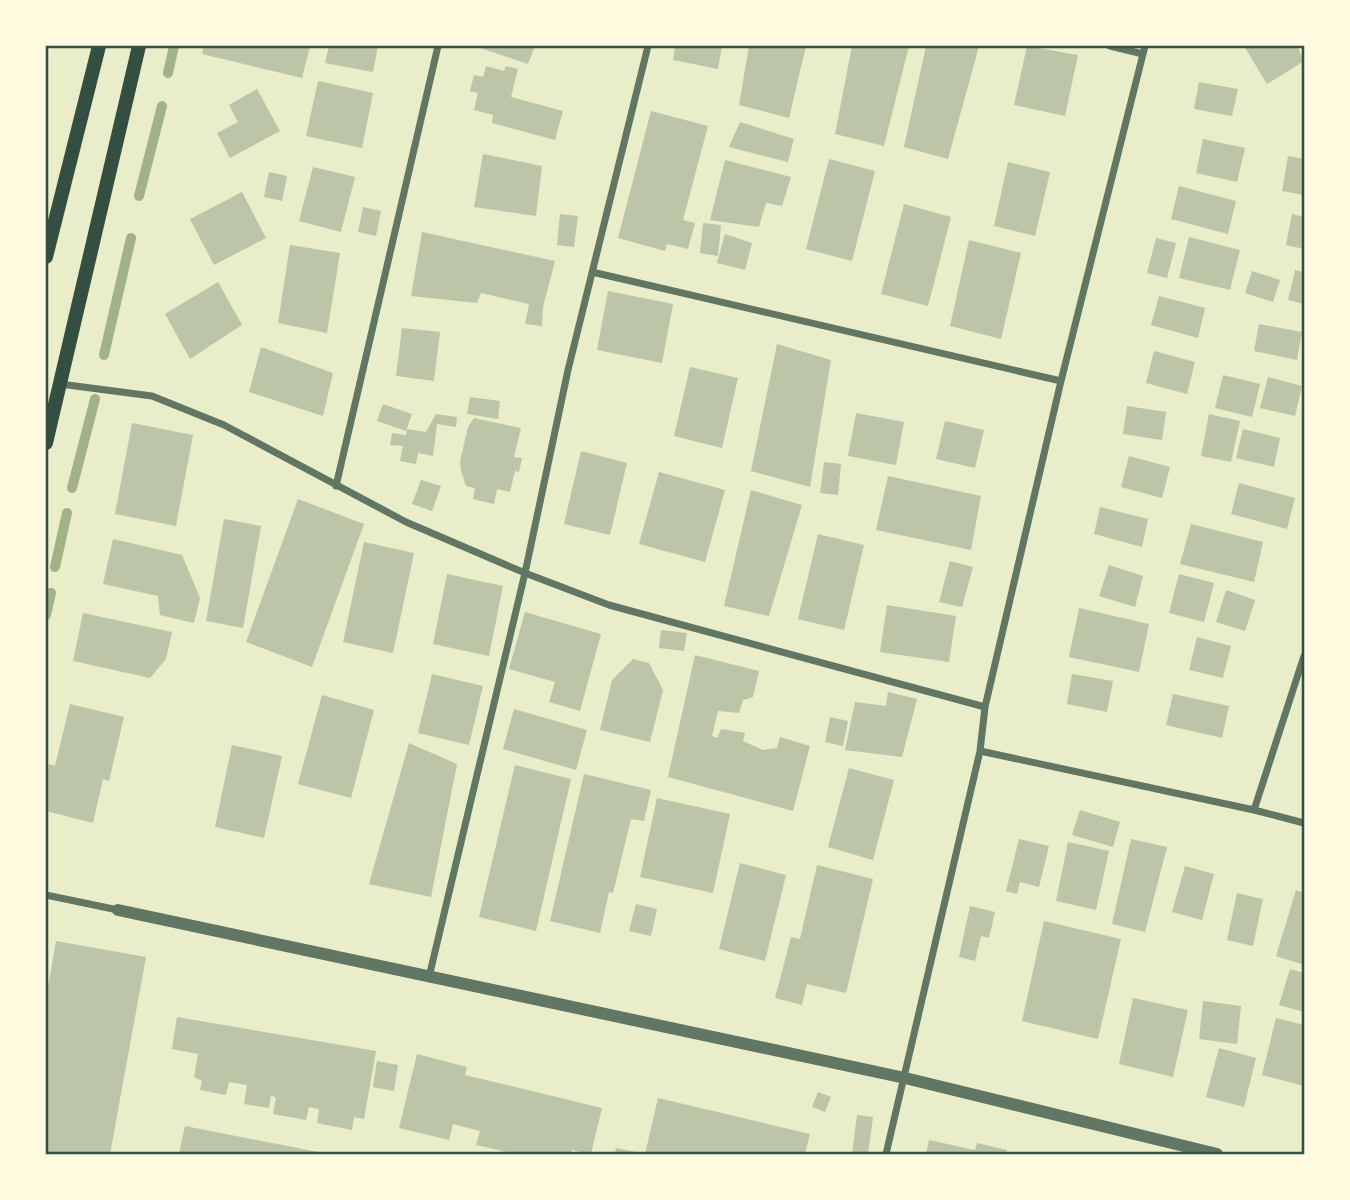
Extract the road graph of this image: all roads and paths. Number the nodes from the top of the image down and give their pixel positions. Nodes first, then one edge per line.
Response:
1 (99, 46) edge
2 (139, 46) edge
3 (438, 46) edge
4 (648, 46) edge
5 (1110, 46) edge
6 (1144, 50) edge
7 (46, 257) edge
8 (592, 272) junction
9 (1061, 381) junction
10 (60, 383) junction
11 (46, 443) edge
12 (336, 486) junction
13 (525, 573) junction
14 (1304, 656) edge
15 (985, 707) junction
16 (980, 751) junction
17 (1254, 810) junction
18 (1304, 823) edge
19 (46, 895) edge
20 (118, 910) joint
21 (429, 977) junction
22 (905, 1079) junction
23 (886, 1154) edge
24 (1217, 1154) edge

1 - 7 main road
2 - 10 main road
3 - 12 street
4 - 8 street
5 - 6 street
6 - 9 street
8 - 9 street
8 - 13 street
9 - 15 street
10 - 11 main road
10 - 12 street
12 - 13 street
13 - 15 street
13 - 21 street
14 - 17 street
15 - 16 street
16 - 17 street
16 - 22 street
17 - 18 street
19 - 20 street
20 - 21 street
21 - 22 street
22 - 23 street
22 - 24 street

